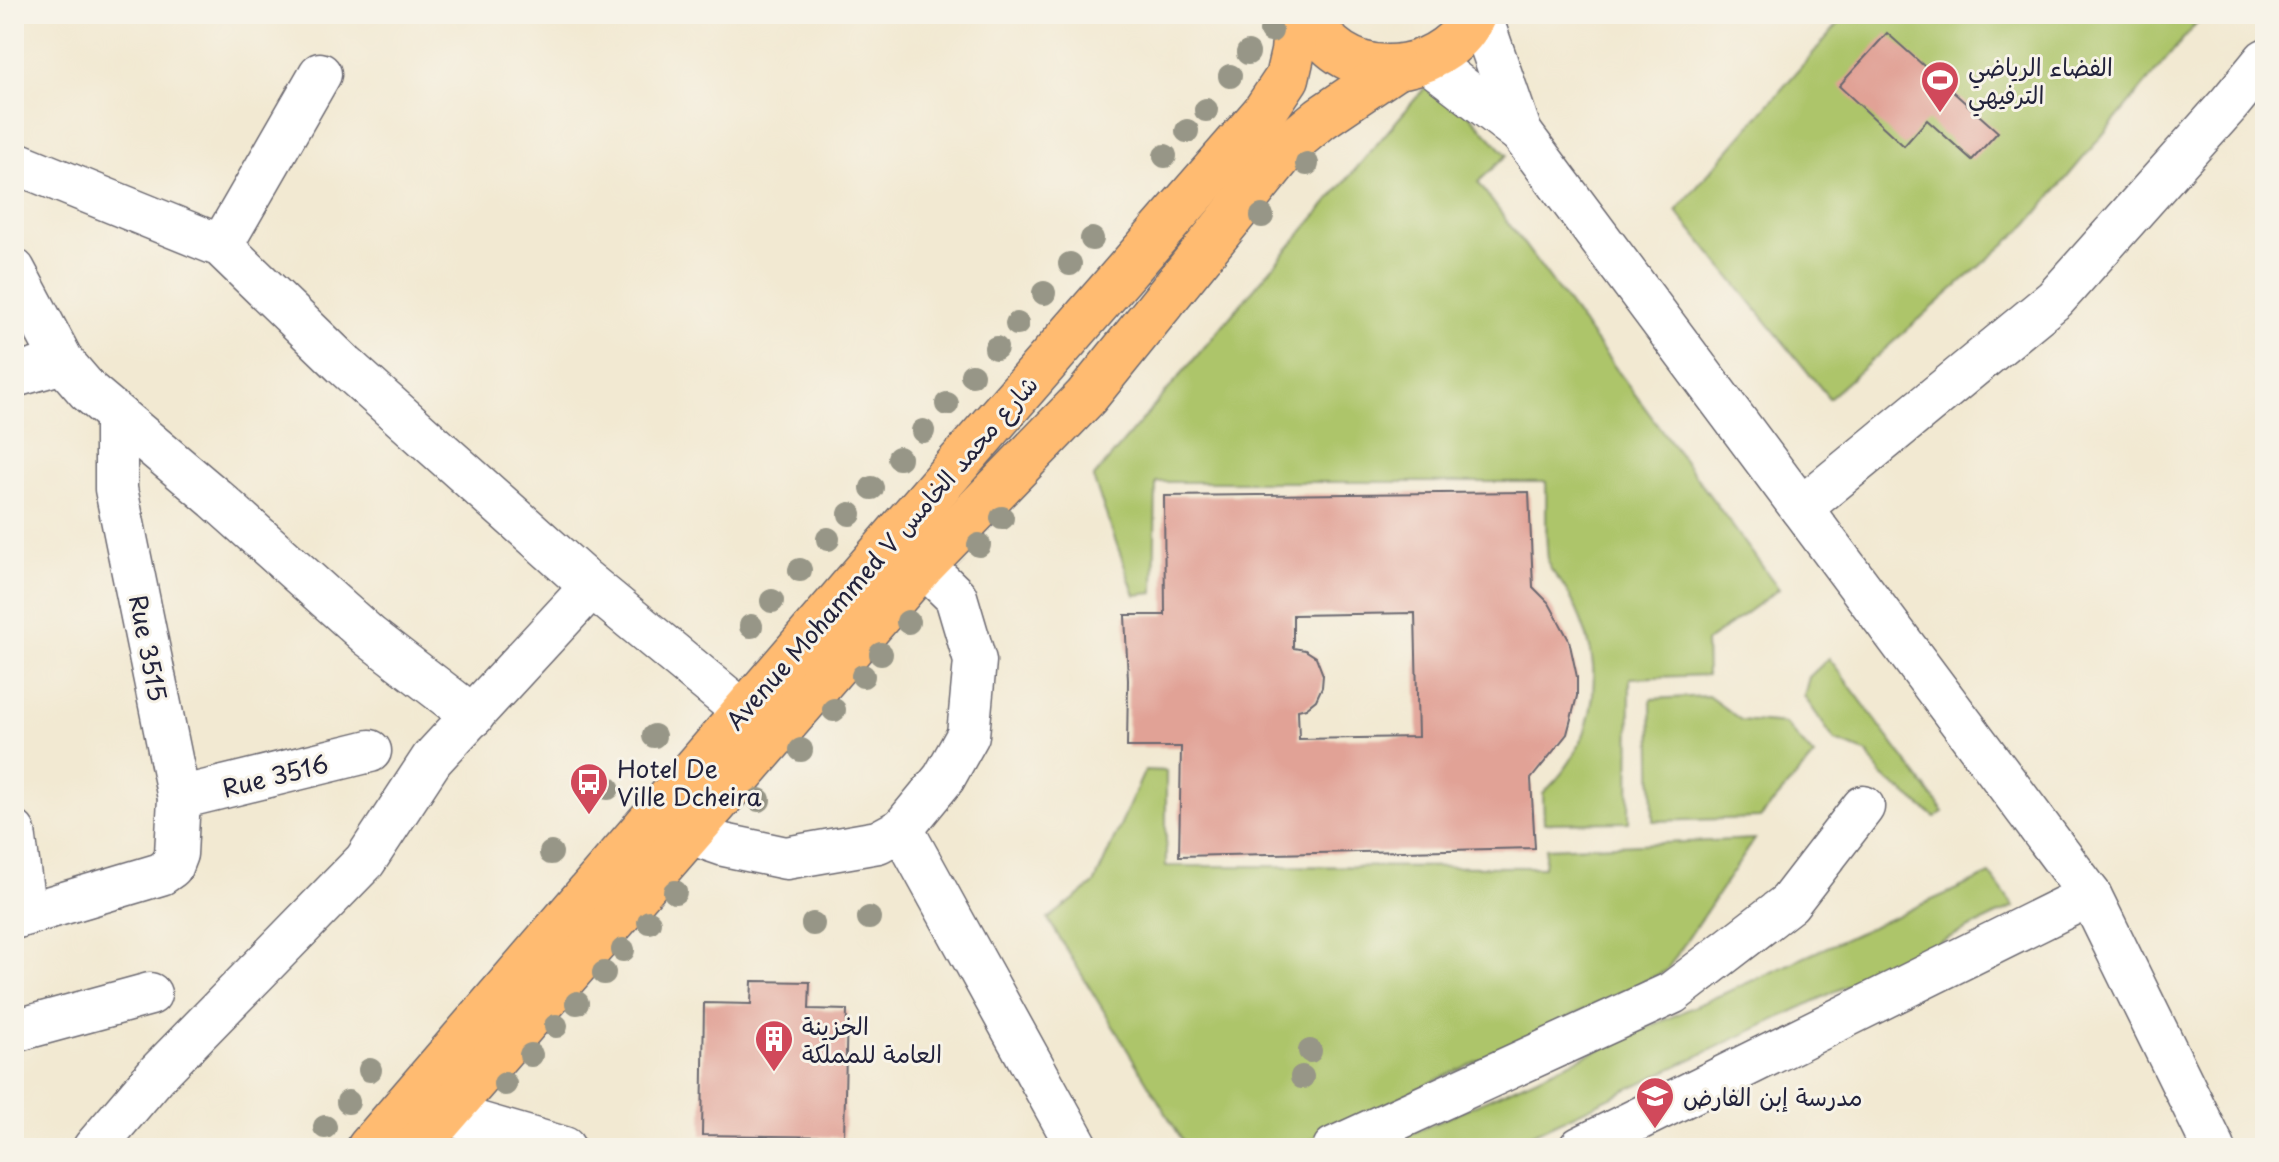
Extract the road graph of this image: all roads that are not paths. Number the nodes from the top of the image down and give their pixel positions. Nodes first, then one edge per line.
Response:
1 (1296, 14) edge
2 (1307, 14) edge
3 (1477, 14) edge
4 (2265, 60) edge
5 (1410, 64) junction
6 (320, 74) dead end
7 (1521, 133) junction
8 (14, 162) edge
9 (221, 246) junction
10 (14, 270) edge
11 (63, 362) junction
12 (14, 376) edge
13 (116, 417) junction
14 (1801, 508) junction
15 (923, 565) junction
16 (591, 587) junction
17 (744, 712) junction
18 (473, 716) junction
19 (370, 751) dead end
20 (179, 798) junction
21 (1863, 807) dead end
22 (902, 829) junction
23 (14, 832) edge
24 (692, 834) junction
25 (2090, 895) junction
26 (19, 916) edge
27 (150, 994) dead end
28 (14, 1031) edge
29 (447, 1114) junction
30 (94, 1148) edge
31 (369, 1148) edge
32 (416, 1148) edge
33 (564, 1148) edge
34 (1078, 1148) edge
35 (1334, 1148) edge
36 (1580, 1148) edge
37 (2214, 1148) edge

1 - 17 main road, Avenue Mohammed V شارع محمد الخامس
2 - 5 main road
3 - 5 main road, Avenue Mohammed V شارع محمد الخامس
3 - 7 street
4 - 14 street
5 - 7 street
5 - 15 main road, Avenue Mohammed V شارع محمد الخامس
6 - 9 street
7 - 14 street
8 - 9 street
9 - 16 street
10 - 11 street
11 - 12 street
11 - 13 street
13 - 18 street
13 - 20 street, Rue 3515
14 - 25 street
15 - 22 street
15 - 24 main road, Avenue Mohammed V شارع محمد الخامس
16 - 17 street
16 - 18 street
17 - 31 main road, Avenue Mohammed V شارع محمد الخامس
18 - 30 street
19 - 20 street, Rue 3516
20 - 26 street, Rue 3515
21 - 35 street
22 - 24 street
22 - 34 street
23 - 26 street
24 - 29 main road, Avenue Mohammed V شارع محمد الخامس
25 - 36 street
25 - 37 street
27 - 28 street
29 - 32 main road, Avenue Mohammed V شارع محمد الخامس
29 - 33 street

